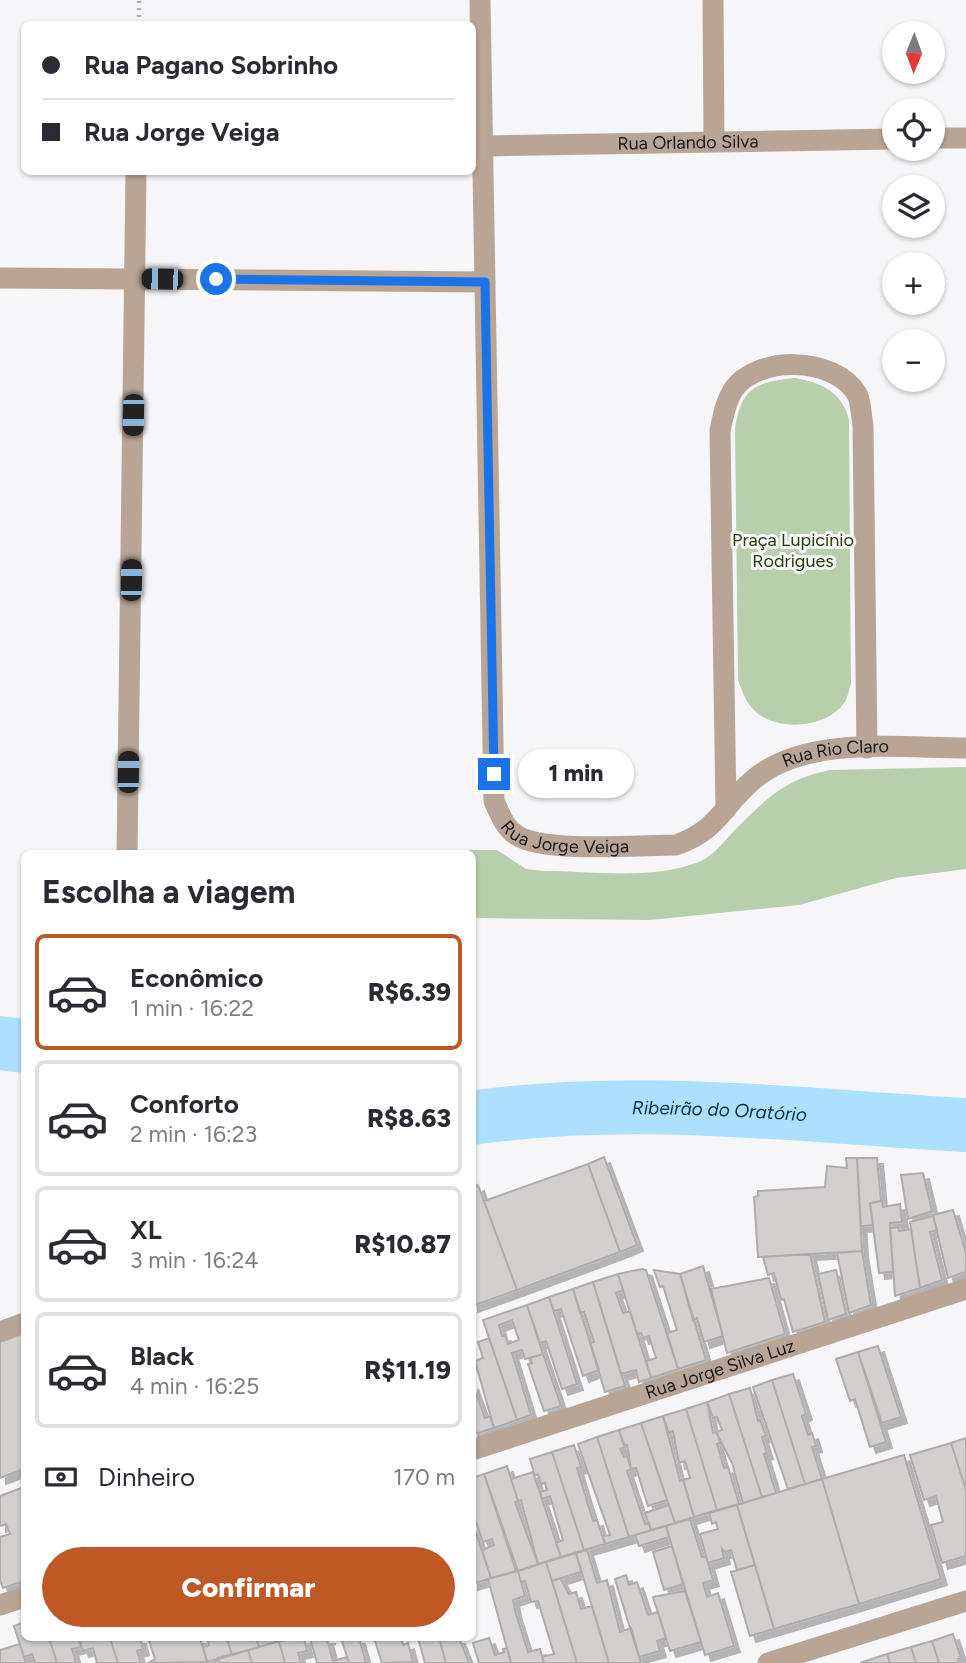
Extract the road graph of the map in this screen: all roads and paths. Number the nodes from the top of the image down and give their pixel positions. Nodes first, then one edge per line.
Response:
1 (139, 0) edge
2 (480, 0) edge
3 (713, 0) edge
4 (139, 21) edge
5 (945, 138) edge
6 (966, 138) edge
7 (882, 139) edge
8 (714, 141) junction
9 (482, 146) junction
10 (136, 175) edge
11 (0, 278) edge
12 (135, 278) junction
13 (485, 282) junction
14 (867, 748) junction
15 (966, 748) edge
16 (726, 809) junction
17 (127, 850) edge
18 (966, 1289) edge
19 (21, 1324) edge
20 (0, 1332) edge
21 (476, 1449) edge
22 (21, 1598) edge
23 (966, 1601) edge
24 (0, 1605) edge
25 (768, 1663) edge

1 - 4 path
2 - 9 street, Rua Jorge Veiga
3 - 8 street
5 - 6 street
7 - 8 street, Rua Orlando Silva
8 - 9 street, Rua Orlando Silva
9 - 13 street, Rua Jorge Veiga
10 - 12 street
11 - 12 street
12 - 13 street
12 - 17 street
13 - 16 street, Rua Jorge Veiga
14 - 15 street, Rua Rio Claro
14 - 16 street, Rua Rio Claro
14 - 16 street
18 - 21 street, Rua Jorge Silva Luz
19 - 20 street
22 - 24 street
23 - 25 street

